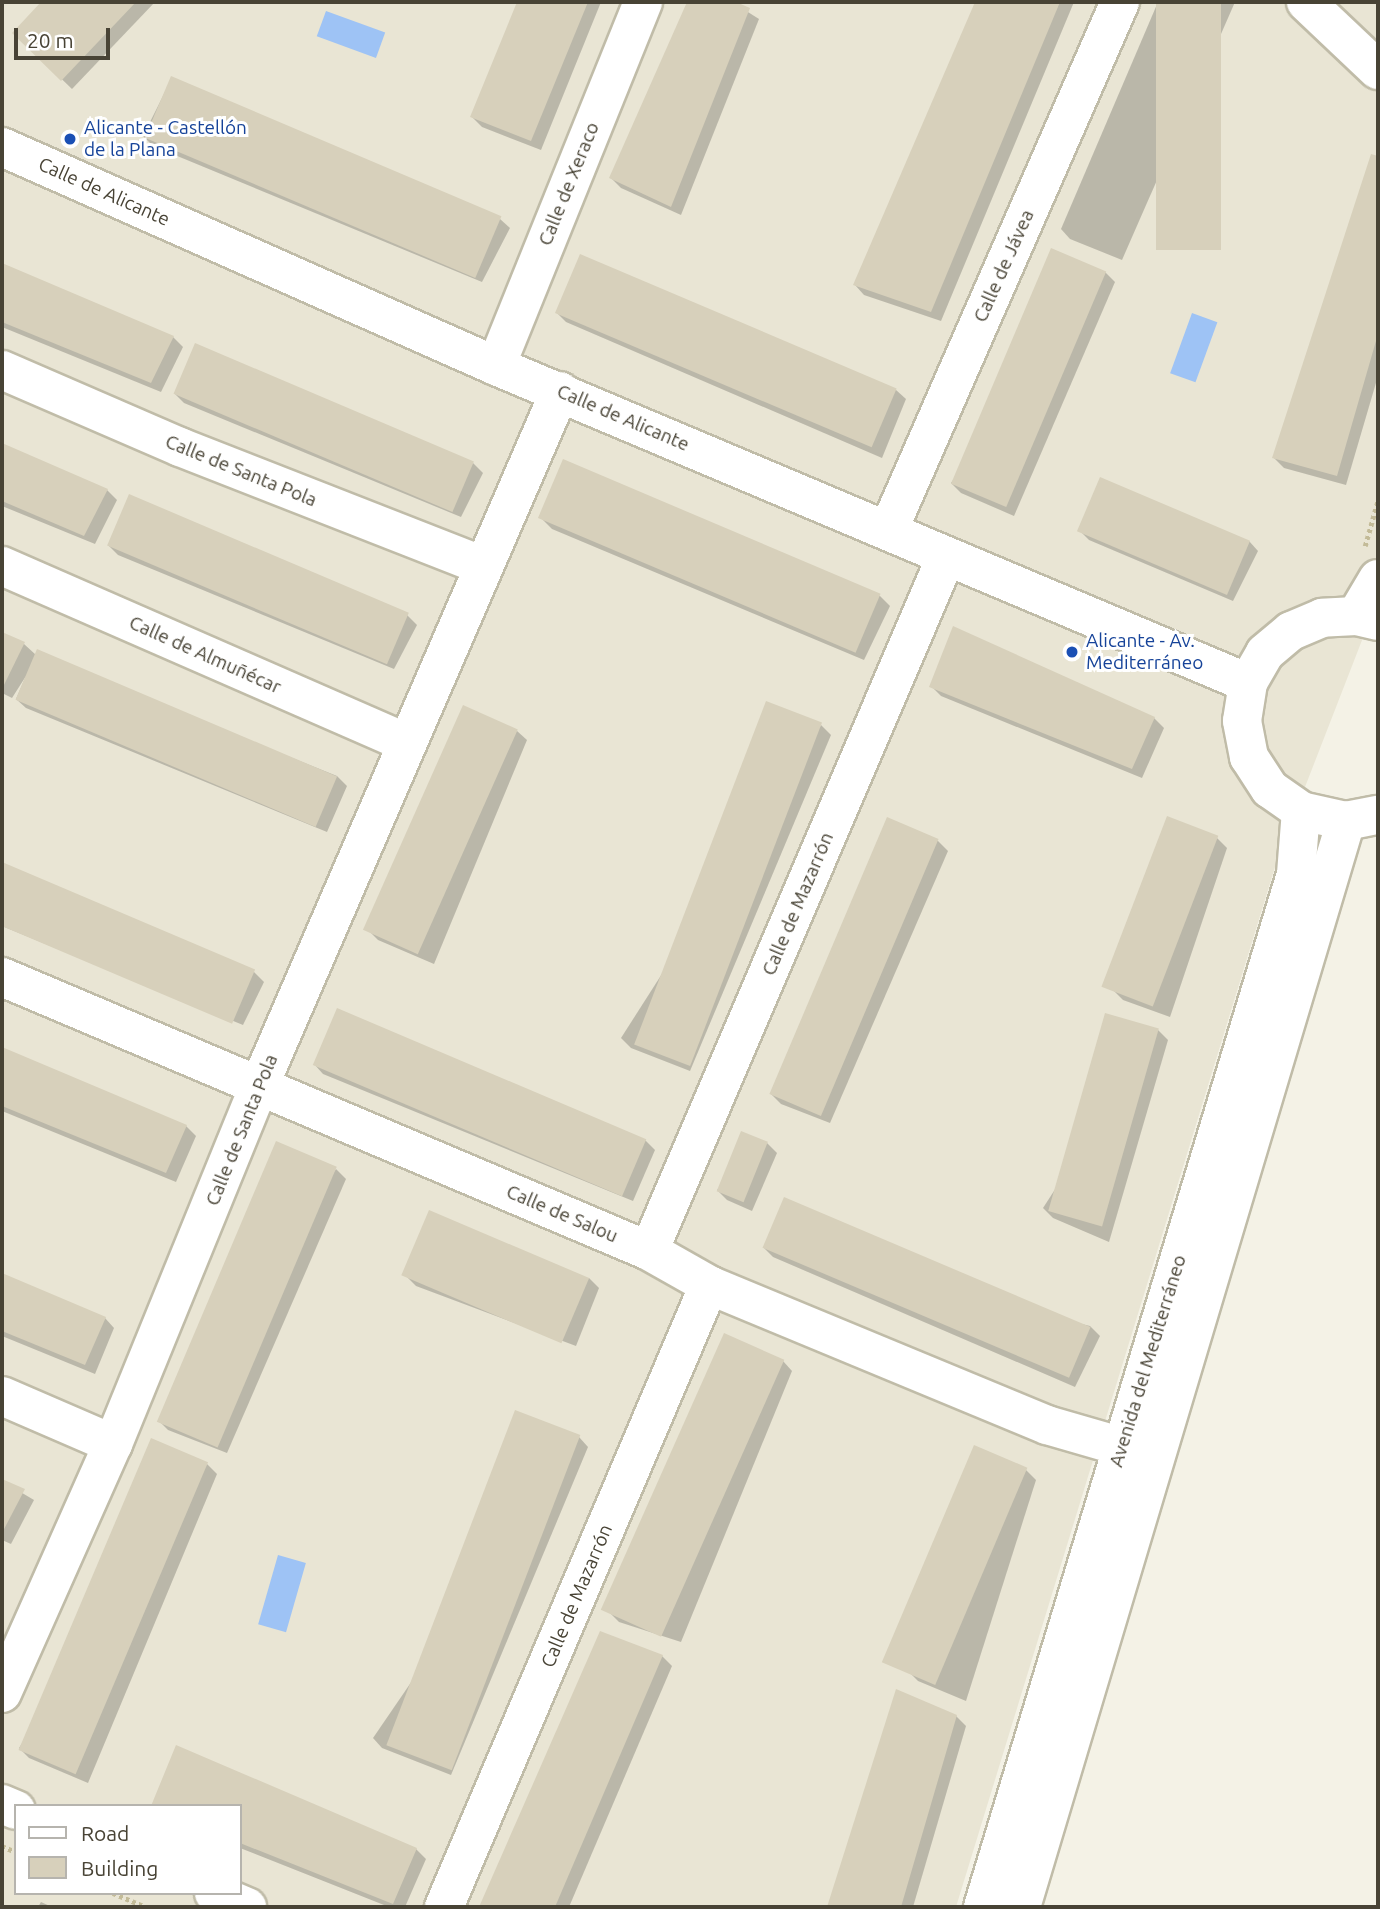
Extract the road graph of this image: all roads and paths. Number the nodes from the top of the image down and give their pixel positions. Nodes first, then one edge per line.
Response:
1 (643, 2) edge
2 (1120, 2) edge
3 (1306, 2) edge
4 (1378, 70) edge
5 (2, 146) edge
6 (496, 366) junction
7 (2, 370) edge
8 (560, 391) junction
9 (1378, 500) edge
10 (888, 531) junction
11 (946, 557) junction
12 (1371, 564) edge
13 (2, 566) edge
14 (483, 566) junction
15 (1367, 619) edge
16 (1248, 683) junction
17 (407, 743) junction
18 (1301, 811) junction
19 (1362, 818) edge
20 (2, 977) edge
21 (260, 1084) junction
22 (649, 1251) junction
23 (709, 1285) junction
24 (2, 1396) edge
25 (114, 1444) junction
26 (1123, 1447) junction
27 (2, 1693) edge
28 (118, 1895) edge
29 (219, 1895) edge
30 (146, 1907) edge
31 (247, 1907) edge
32 (444, 1907) edge
33 (983, 1907) edge
34 (1021, 1907) edge

1 - 6 street, Calle de Xeraco
2 - 10 street, Calle de Jávea
3 - 4 street
5 - 6 street, Calle de Alicante
6 - 8 street, Calle de Alicante
7 - 14 street, Calle de Santa Pola
8 - 10 street, Calle de Alicante
8 - 14 street, Calle de Santa Pola
9 - 12 path
10 - 11 street, Calle de Alicante
11 - 16 street, Calle de Alicante
11 - 22 street, Calle de Mazarrón
12 - 15 street
13 - 17 street, Calle de Almuñécar
14 - 17 street, Calle de Santa Pola
15 - 16 street
16 - 18 street
17 - 21 street, Calle de Santa Pola
18 - 19 street
18 - 26 street, Avenida del Mediterráneo
19 - 34 street, Avenida del Mediterráneo
20 - 21 street, Calle de Salou
21 - 22 street, Calle de Salou
21 - 25 street, Calle de Santa Pola
22 - 23 street, Calle de Salou
23 - 26 street, Calle de Salou
23 - 32 street, Calle de Mazarrón
24 - 25 street
25 - 27 street, Calle de Santa Pola
26 - 33 street, Avenida del Mediterráneo
28 - 30 path
29 - 31 street

